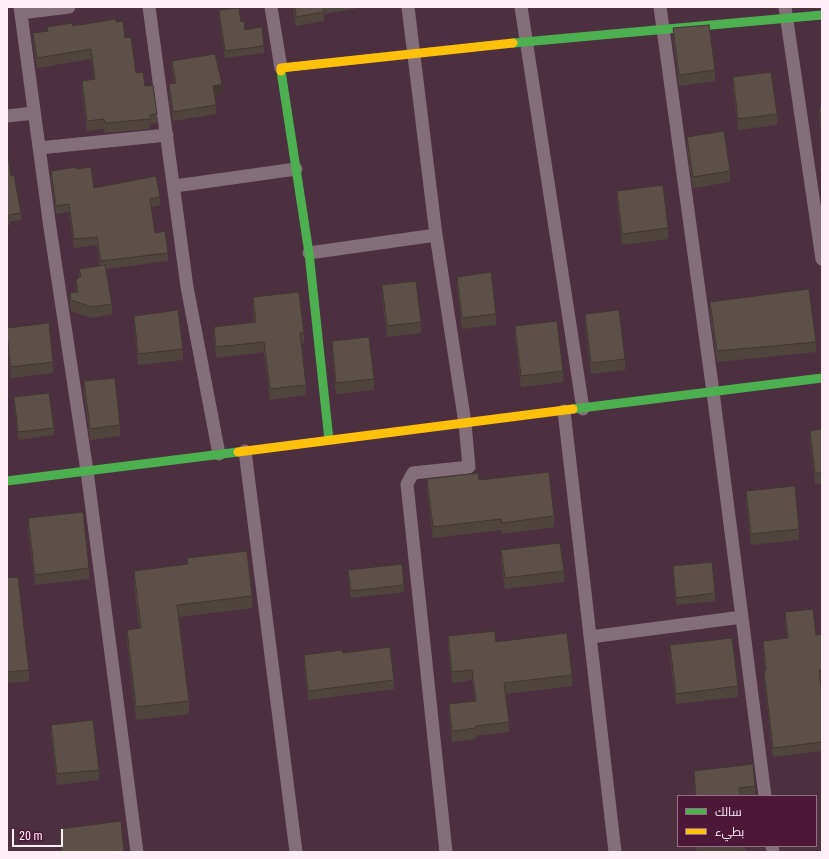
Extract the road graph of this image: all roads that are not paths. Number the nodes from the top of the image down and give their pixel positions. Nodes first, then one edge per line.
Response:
1 (69, 7) edge
2 (149, 7) edge
3 (271, 7) edge
4 (408, 7) edge
5 (521, 7) edge
6 (660, 7) edge
7 (21, 10) edge
8 (785, 13) edge
9 (822, 15) edge
10 (663, 31) junction
11 (526, 42) junction
12 (414, 54) junction
13 (281, 68) junction
14 (34, 113) junction
15 (7, 116) edge
16 (167, 135) junction
17 (39, 148) junction
18 (296, 169) junction
19 (174, 186) junction
20 (436, 235) junction
21 (309, 253) junction
22 (822, 259) edge
23 (822, 378) edge
24 (713, 392) junction
25 (582, 408) junction
26 (564, 411) junction
27 (465, 423) junction
28 (329, 440) junction
29 (245, 451) junction
30 (220, 454) junction
31 (87, 471) junction
32 (7, 481) edge
33 (742, 617) junction
34 (590, 637) junction
35 (765, 795) edge
36 (137, 852) edge
37 (296, 852) edge
38 (446, 852) edge
39 (615, 852) edge

1 - 7 street
2 - 16 street
3 - 13 street
4 - 12 street
5 - 11 street
6 - 10 street
7 - 14 street
8 - 9 street
8 - 10 street
8 - 22 street
10 - 11 street
10 - 24 street
11 - 12 street
11 - 25 street
12 - 13 street
12 - 20 street
13 - 18 street
14 - 15 street
14 - 17 street
16 - 17 street
16 - 19 street
17 - 31 street
18 - 19 street
18 - 21 street
19 - 30 street
20 - 21 street
20 - 27 street
21 - 28 street
23 - 24 street
24 - 25 street
24 - 33 street
25 - 26 street
26 - 27 street
26 - 34 street
27 - 28 street
27 - 38 street
28 - 29 street
29 - 30 street
29 - 37 street
30 - 31 street
31 - 32 street
31 - 36 street
33 - 34 street
33 - 35 street
34 - 39 street

